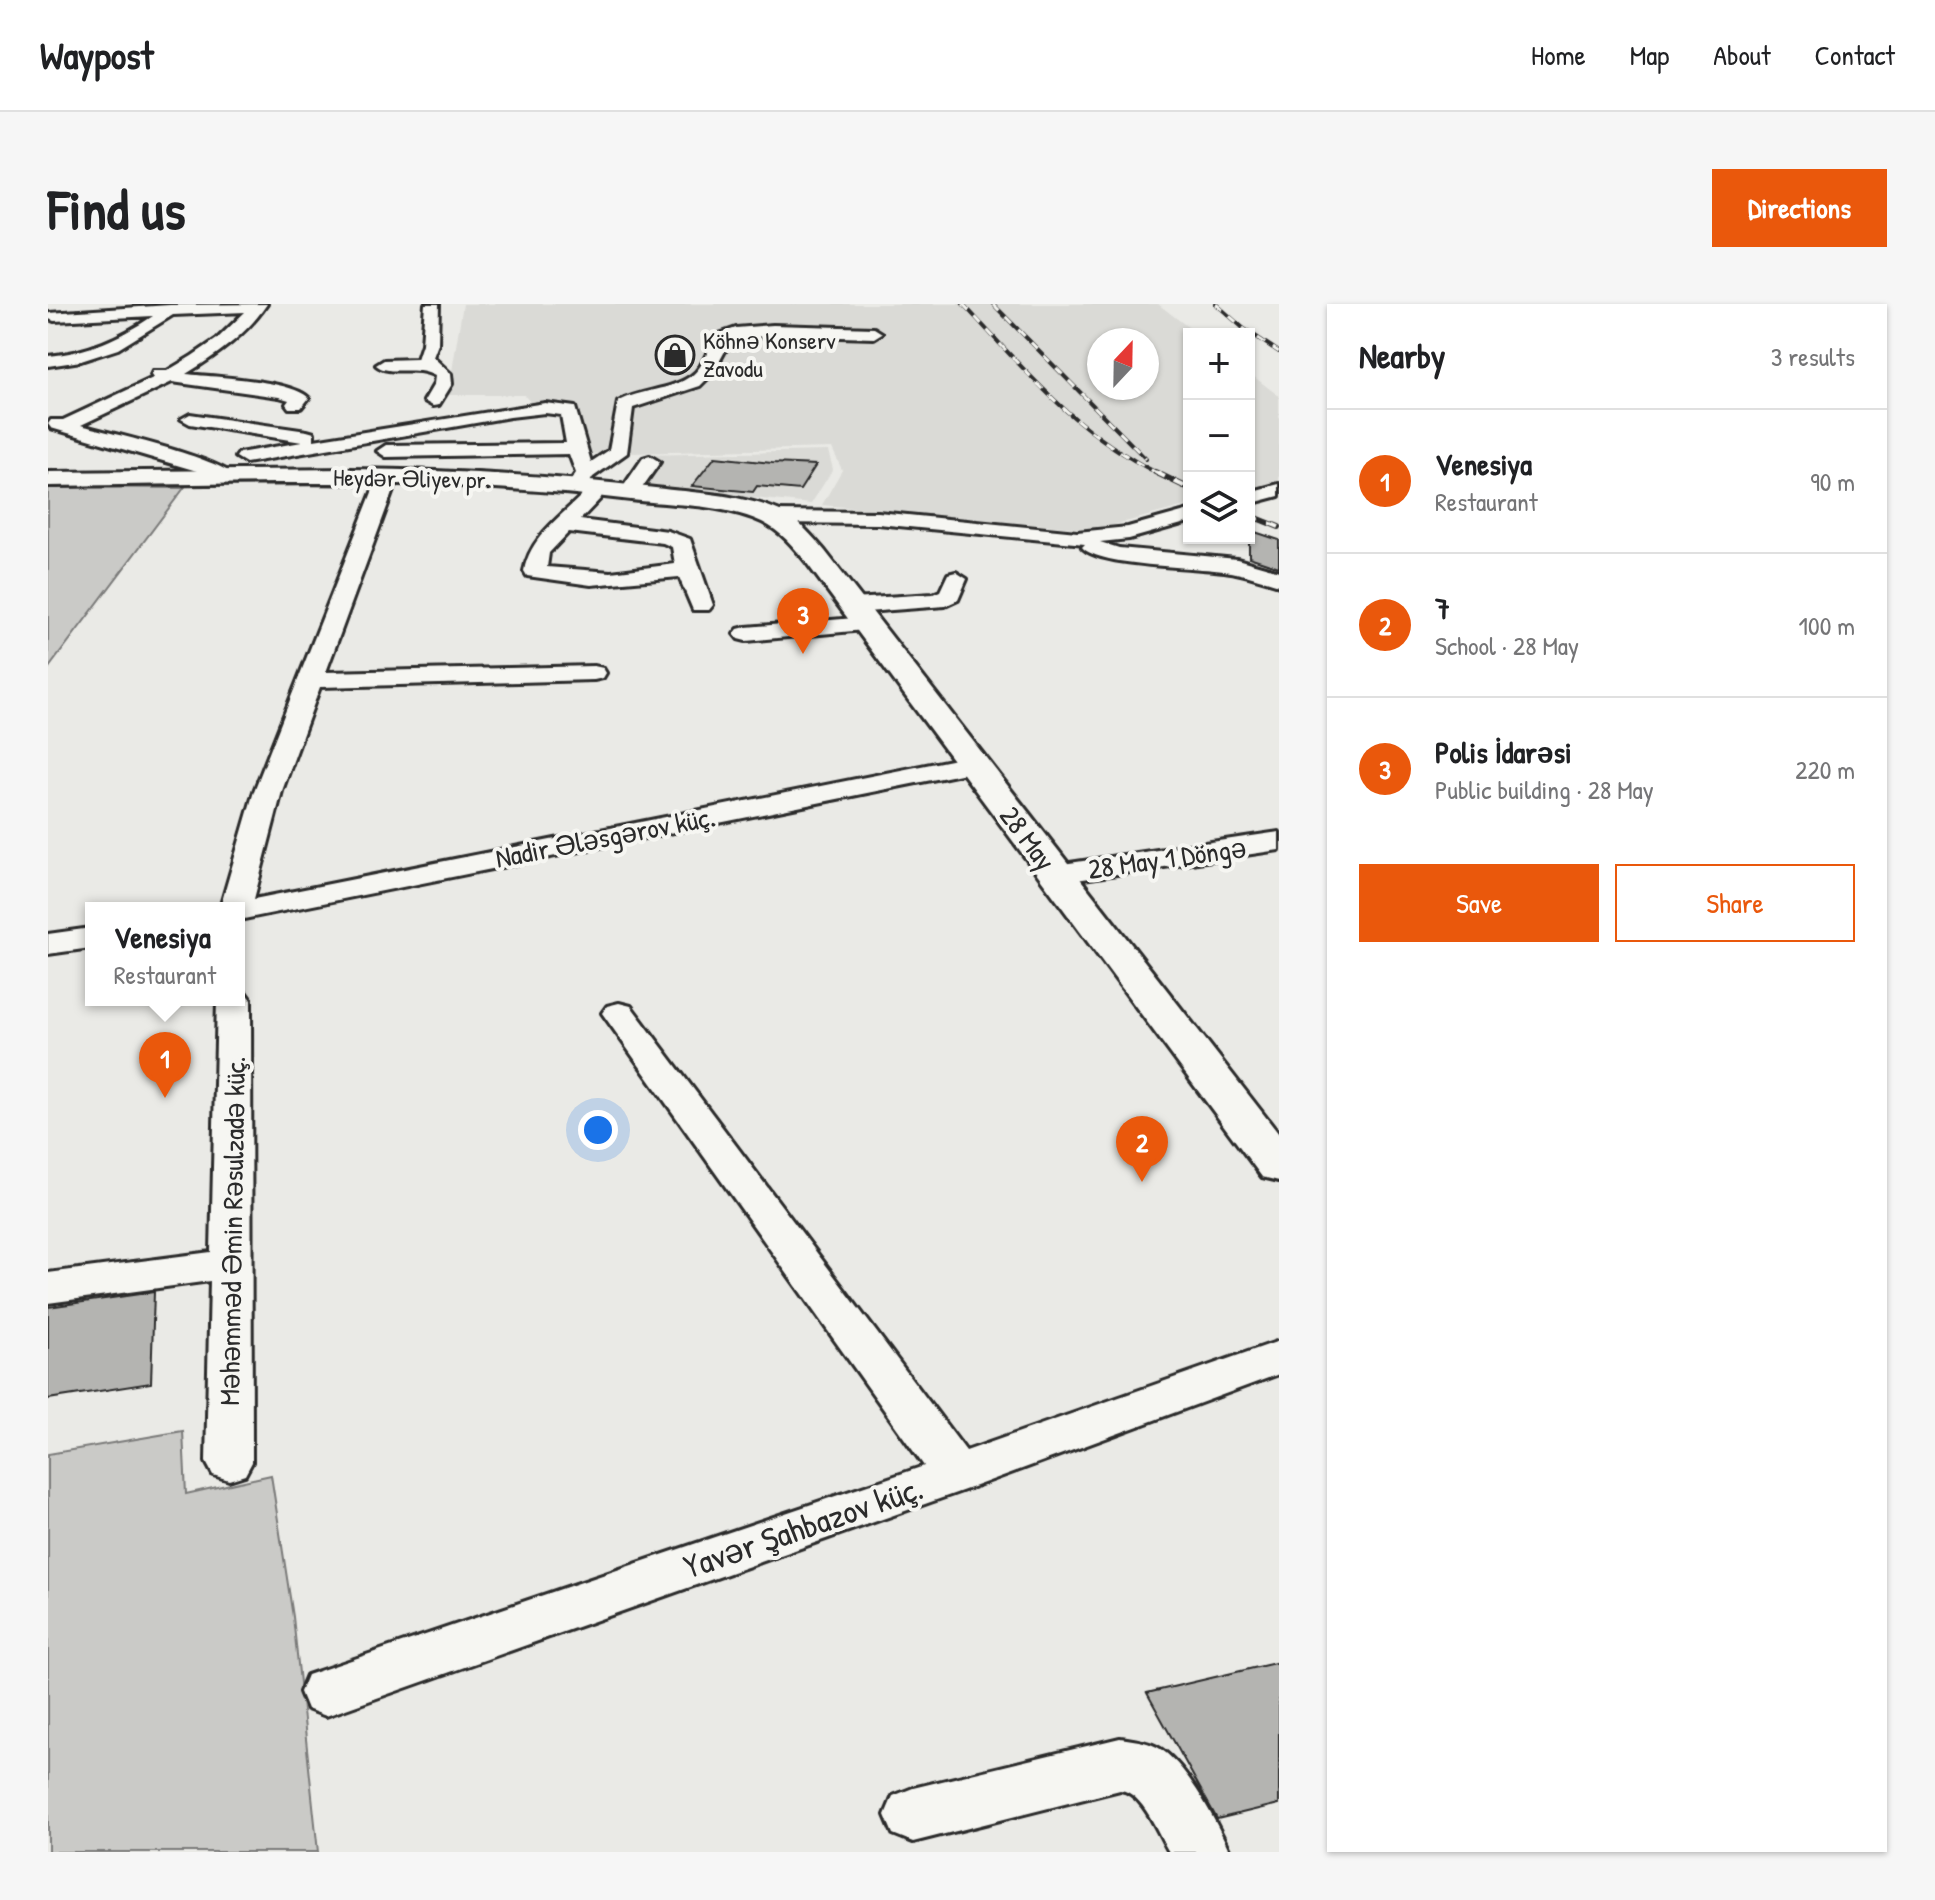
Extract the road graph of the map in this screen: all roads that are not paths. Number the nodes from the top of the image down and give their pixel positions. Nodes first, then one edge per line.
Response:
1 (432, 304) edge
2 (259, 306) edge
3 (171, 309) junction
4 (54, 316) dead end
5 (874, 333) dead end
6 (48, 361) edge
7 (427, 364) junction
8 (384, 365) dead end
9 (130, 373) dead end
10 (167, 375) junction
11 (433, 401) dead end
12 (295, 404) dead end
13 (190, 419) dead end
14 (56, 424) edge
15 (339, 441) junction
16 (576, 448) junction
17 (246, 457) dead end
18 (650, 462) dead end
19 (388, 477) junction
20 (227, 478) junction
21 (48, 479) edge
22 (585, 482) junction
23 (630, 491) junction
24 (1262, 495) edge
25 (1279, 504) edge
26 (772, 517) junction
27 (1183, 518) edge
28 (566, 525) junction
29 (1077, 538) junction
30 (687, 569) junction
31 (1279, 578) edge
32 (956, 579) dead end
33 (701, 605) dead end
34 (860, 615) junction
35 (746, 634) dead end
36 (594, 673) dead end
37 (313, 680) junction
38 (971, 764) junction
39 (1279, 841) edge
40 (1056, 874) junction
41 (239, 902) edge
42 (245, 907) edge
43 (85, 939) edge
44 (48, 944) edge
45 (234, 1006) edge
46 (619, 1013) dead end
47 (1279, 1166) edge
48 (233, 1263) junction
49 (48, 1288) edge
50 (1279, 1357) edge
51 (229, 1462) dead end
52 (956, 1474) junction
53 (326, 1692) dead end
54 (913, 1815) dead end
55 (1201, 1852) edge

1 - 7 street
2 - 3 street
2 - 10 street
3 - 4 street
3 - 6 street
5 - 22 street
7 - 8 street
7 - 11 street
9 - 10 street
10 - 12 street
10 - 14 street
13 - 15 street
14 - 20 street
15 - 16 street
15 - 16 street
15 - 17 street
16 - 22 street
18 - 23 street
19 - 20 main road, Heydər Əliyev pr.
19 - 22 main road, Heydər Əliyev pr.
19 - 37 street
20 - 21 main road, Heydər Əliyev pr.
22 - 23 main road, Heydər Əliyev pr.
22 - 28 street
23 - 26 main road, Heydər Əliyev pr.
24 - 25 street
26 - 29 street
26 - 34 main road, 28 May
27 - 29 street
28 - 30 street
28 - 30 street
29 - 31 street
30 - 33 street
32 - 34 street
34 - 35 street
34 - 38 main road, 28 May
36 - 37 street
37 - 41 street
38 - 40 main road, 28 May
38 - 42 street, Nadir Ələsgərov küç.
39 - 40 street, 28 May 1 Döngə
40 - 47 main road, 28 May
43 - 44 street
45 - 48 street, Məhəmməd Əmin Rəsulzadə küç.
46 - 52 street
48 - 49 street
48 - 51 street, Məhəmməd Əmin Rəsulzadə küç.
50 - 52 street, Yavər Şahbazov küç.
52 - 53 street, Yavər Şahbazov küç.
54 - 55 street

